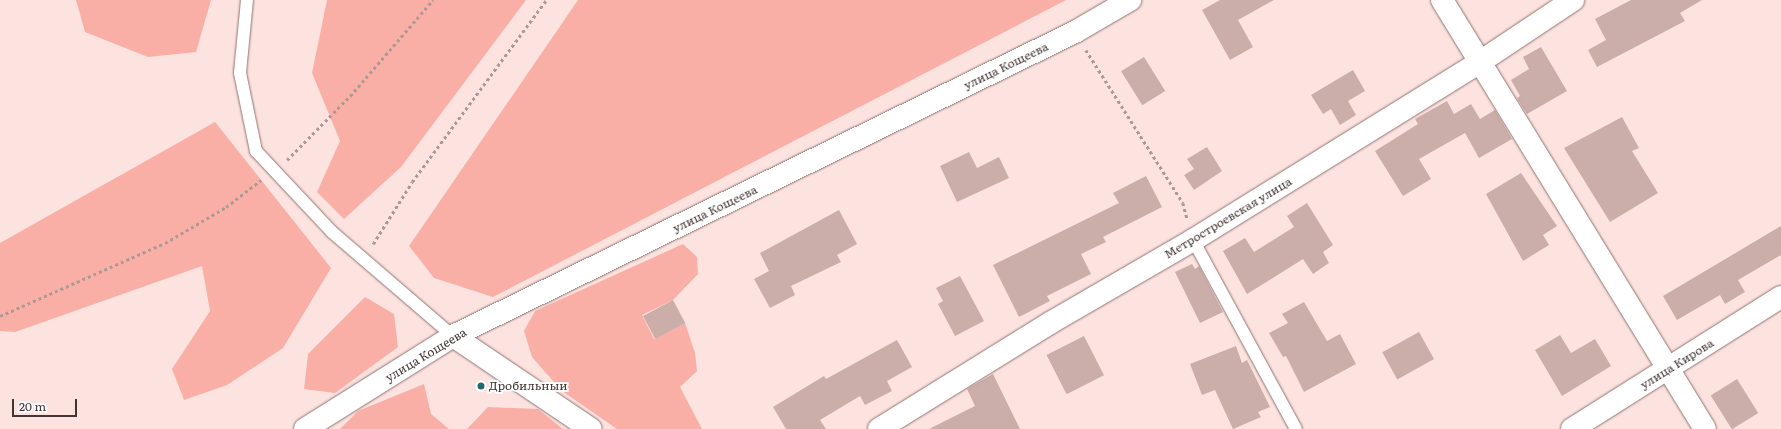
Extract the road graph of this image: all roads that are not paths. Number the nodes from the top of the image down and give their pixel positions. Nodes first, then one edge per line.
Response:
1 (247, 0) edge
2 (1130, 0) edge
3 (1442, 0) edge
4 (1573, 0) edge
5 (1480, 62) junction
6 (1193, 240) junction
7 (1781, 297) edge
8 (453, 336) junction
9 (1669, 370) junction
10 (305, 429) edge
11 (591, 429) edge
12 (879, 429) edge
13 (1296, 429) edge
14 (1572, 429) edge
15 (1705, 429) edge

1 - 8 lane
2 - 8 street, улица Кощеева
3 - 5 street
4 - 5 street, Метростроевская улица
5 - 6 street, Метростроевская улица
5 - 9 street
6 - 12 street, Метростроевская улица
6 - 13 lane
7 - 9 street, улица Кирова
8 - 10 street, улица Кощеева
8 - 11 street
9 - 14 street, улица Кирова
9 - 15 street

